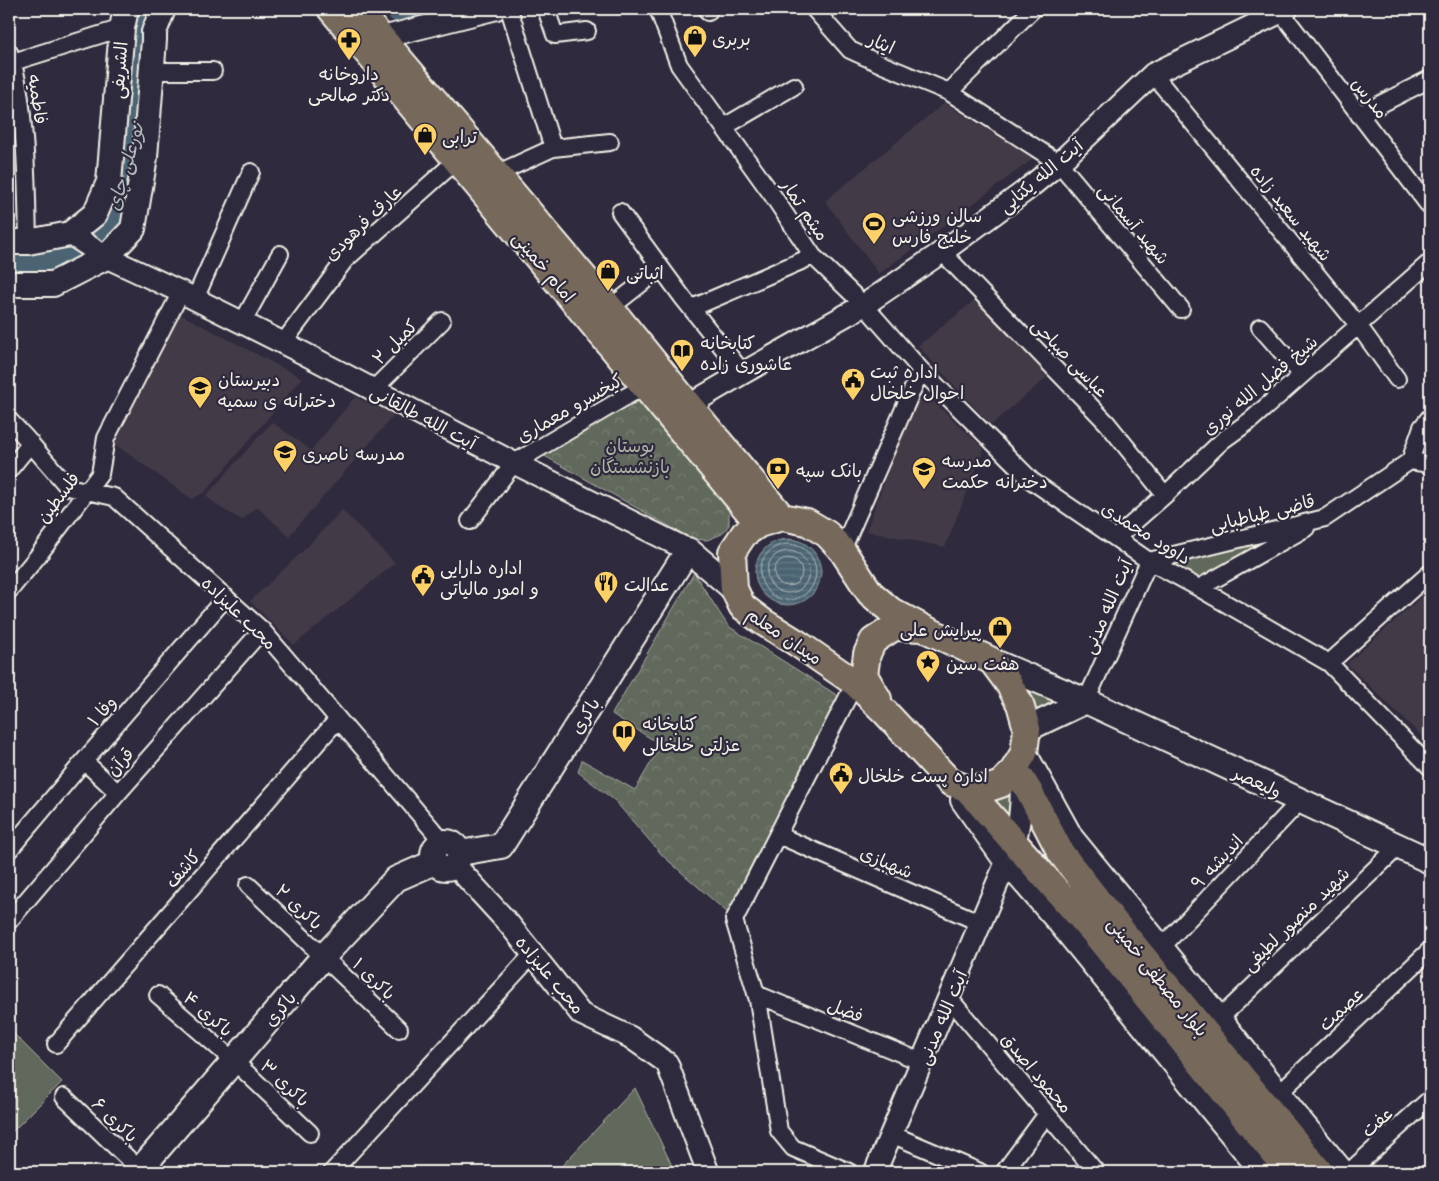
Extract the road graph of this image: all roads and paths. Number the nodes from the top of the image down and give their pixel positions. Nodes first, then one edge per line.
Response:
1 (163, 9) edge
2 (331, 9) edge
3 (356, 9) edge
4 (495, 9) edge
5 (509, 9) edge
6 (546, 9) edge
7 (658, 9) edge
8 (814, 9) edge
9 (1033, 9) edge
10 (1284, 10) edge
11 (124, 18) edge
12 (587, 31) dead end
13 (380, 38) junction
14 (11, 57) edge
15 (151, 71) junction
16 (213, 71) dead end
17 (1153, 74) junction
18 (1428, 80) dead end
19 (794, 86) dead end
20 (949, 92) junction
21 (1359, 115) junction
22 (724, 128) junction
23 (610, 142) dead end
24 (553, 148) junction
25 (457, 160) junction
26 (1059, 163) junction
27 (251, 172) dead end
28 (496, 174) junction
29 (1429, 203) edge
30 (620, 212) dead end
31 (70, 234) junction
32 (18, 242) edge
33 (942, 252) junction
34 (280, 254) dead end
35 (813, 256) junction
36 (106, 257) junction
37 (1430, 262) edge
38 (661, 268) junction
39 (9, 284) edge
40 (188, 296) junction
41 (864, 305) junction
42 (610, 308) junction
43 (692, 308) junction
44 (1181, 308) dead end
45 (242, 322) junction
46 (442, 322) dead end
47 (1358, 325) junction
48 (1260, 327) dead end
49 (283, 343) junction
50 (921, 370) junction
51 (743, 373) junction
52 (1302, 374) junction
53 (1397, 379) dead end
54 (645, 386) junction
55 (373, 390) junction
56 (690, 406) junction
57 (1430, 417) edge
58 (9, 420) edge
59 (31, 443) junction
60 (1410, 461) junction
61 (514, 463) junction
62 (1430, 464) edge
63 (9, 470) edge
64 (87, 491) junction
65 (1165, 495) junction
66 (1325, 518) junction
67 (771, 520) junction
68 (470, 521) dead end
69 (1118, 537) junction
70 (688, 550) junction
71 (842, 550) junction
72 (1149, 562) junction
73 (1430, 573) edge
74 (1199, 588) junction
75 (734, 589) junction
76 (9, 591) edge
77 (226, 597) junction
78 (923, 628) junction
79 (262, 630) junction
80 (992, 661) junction
81 (1329, 663) junction
82 (855, 683) junction
83 (1086, 701) junction
84 (885, 712) junction
85 (338, 719) junction
86 (1021, 758) junction
87 (84, 761) junction
88 (1430, 767) edge
89 (958, 785) junction
90 (118, 792) junction
91 (1300, 801) junction
92 (778, 835) junction
93 (1399, 846) junction
94 (9, 850) edge
95 (1011, 853) junction
96 (448, 856) junction
97 (1430, 860) edge
98 (248, 885) dead end
99 (9, 921) edge
100 (981, 922) junction
101 (1161, 948) junction
102 (1430, 950) edge
103 (532, 954) junction
104 (324, 956) junction
105 (756, 994) junction
106 (158, 995) dead end
107 (949, 998) junction
108 (1219, 1019) junction
109 (399, 1029) dead end
110 (56, 1044) dead end
111 (234, 1061) junction
112 (922, 1062) junction
113 (1278, 1094) junction
114 (64, 1097) dead end
115 (1430, 1098) edge
116 (1047, 1114) junction
117 (310, 1132) dead end
118 (891, 1134) junction
119 (140, 1172) edge
120 (332, 1172) edge
121 (708, 1172) edge
122 (849, 1172) edge
123 (875, 1172) edge
124 (980, 1172) edge
125 (1004, 1172) edge
126 (1096, 1172) edge
127 (1263, 1172) edge
128 (1288, 1172) edge
129 (1320, 1172) edge
130 (1342, 1172) edge
131 (1349, 1172) edge

1 - 15 main road
2 - 25 main road, امام خمینی
3 - 13 main road, امام خمینی
4 - 13 street
5 - 24 street
6 - 12 street
7 - 22 street, میثم تمار
8 - 20 street, ایثار
9 - 20 street
10 - 17 street, آیت الله یکتایی
10 - 21 street, مدرس
11 - 14 street
11 - 31 main road, الشریفی
13 - 28 main road, امام خمینی
14 - 32 street, فاطمیه
15 - 16 street
15 - 36 main road
17 - 26 street, آیت الله یکتایی
17 - 47 street, شهید سعید زاده
18 - 21 street
19 - 22 street
20 - 26 street, ایثار
21 - 29 street, مدرس
22 - 35 street, میثم تمار
23 - 24 street
24 - 28 street
25 - 49 street, عارف فرهودی
25 - 54 main road, امام خمینی
26 - 33 street, آیت الله یکتایی
26 - 44 street, شهید آسمانی
27 - 40 street
28 - 42 main road, امام خمینی
30 - 38 street
31 - 32 main road, الشریفی
31 - 36 street, آیت الله طالقانی
33 - 41 street, آیت الله یکتایی
33 - 65 street, عباسی صباحی
34 - 45 street
35 - 41 street, میثم تمار
35 - 43 street
36 - 39 main road
36 - 40 street, آیت الله طالقانی
37 - 47 street, شیخ فضل الله نوری
38 - 42 street
38 - 43 street
40 - 45 street, آیت الله طالقانی
40 - 64 street, فلسطین
41 - 50 street, داوود محمدی
41 - 51 street, آیت الله یکتایی
42 - 56 main road, امام خمینی
43 - 51 street
45 - 49 street, آیت الله طالقانی
46 - 55 street, کمیل ۲
47 - 52 street, شیخ فضل الله نوری
47 - 53 street, شهید سعید زاده
48 - 52 street
49 - 55 street, آیت الله طالقانی
50 - 69 street, داوود محمدی
50 - 71 street
51 - 56 street, آیت الله یکتایی
52 - 65 street, شیخ فضل الله نوری
54 - 61 street, کیخسرو معماری
54 - 67 main road, امام خمینی
55 - 61 street, آیت الله طالقانی
56 - 67 main road, امام خمینی
57 - 60 street
58 - 59 street, محب علیزاده
59 - 63 street
59 - 64 street, محب علیزاده
60 - 62 street
60 - 66 street, قاضی طباطبایی
61 - 68 street
61 - 70 street, آیت الله طالقانی
64 - 76 street, فلسطین
64 - 77 street, محب علیزاده
65 - 69 street, شیخ فضل الله نوری
66 - 72 street, قاضی طباطبایی
66 - 74 street
67 - 71 main road
67 - 75 main road, میدان معلم
69 - 72 street, داوود محمدی
70 - 75 main road, آیت الله طالقانی
70 - 96 main road, باکری
71 - 78 main road
72 - 74 street, داوود محمدی
72 - 83 street, آیت الله مدنی
73 - 81 street
74 - 81 street, داوود محمدی
75 - 82 main road, میدان معلم
77 - 79 street, محب علیزاده
77 - 87 street, وفا ۱
78 - 80 main road
78 - 84 main road
79 - 85 street, محب علیزاده
79 - 90 street, قرآن
80 - 83 main road, ولیعصر
80 - 86 main road
81 - 88 street, داوود محمدی
82 - 84 main road, میدان معلم
82 - 92 street
83 - 86 main road
83 - 91 main road, ولیعصر
84 - 89 main road, میدان معلم
85 - 96 street, محب علیزاده
85 - 110 street, کاشف
86 - 89 main road
86 - 95 street, آیت‌ الله مدنی
86 - 101 main road
86 - 129 main road, بلوار مصطفی خمینی
87 - 90 street
87 - 94 street, وفا ۱
89 - 95 main road, بلوار مصطفی خمینی
90 - 99 street, قرآن
91 - 93 main road, ولیعصر
91 - 101 street, اندیشه ۹
92 - 100 street, شهبازی
92 - 105 street
93 - 97 main road, ولیعصر
93 - 108 street, شهید منصور لطیفی
95 - 100 street, آیت‌ الله مدنی
95 - 127 main road
95 - 128 main road, بلوار مصطفی خمینی
96 - 103 street, محب علیزاده
96 - 104 main road, باکری
98 - 104 street, باکری ۲
100 - 107 street, آیت‌ الله مدنی
101 - 108 main road
102 - 113 street, عصمت
103 - 120 street
103 - 121 street, محب علیزاده
104 - 109 street, باکری ۱
104 - 111 main road, باکری
105 - 112 street, فضل
105 - 122 street
106 - 111 street, باکری ۴
107 - 112 street, آیت‌ الله مدنی
107 - 116 street, محمود اصدق
108 - 113 main road
111 - 117 street, باکری ۳
111 - 119 main road, باکری
112 - 118 street, آیت‌ الله مدنی
113 - 130 main road
114 - 119 street, باکری ۶
115 - 131 street, عفت
116 - 125 street
116 - 126 street, محمود اصدق
118 - 123 street, آیت‌ الله مدنی
118 - 124 street

